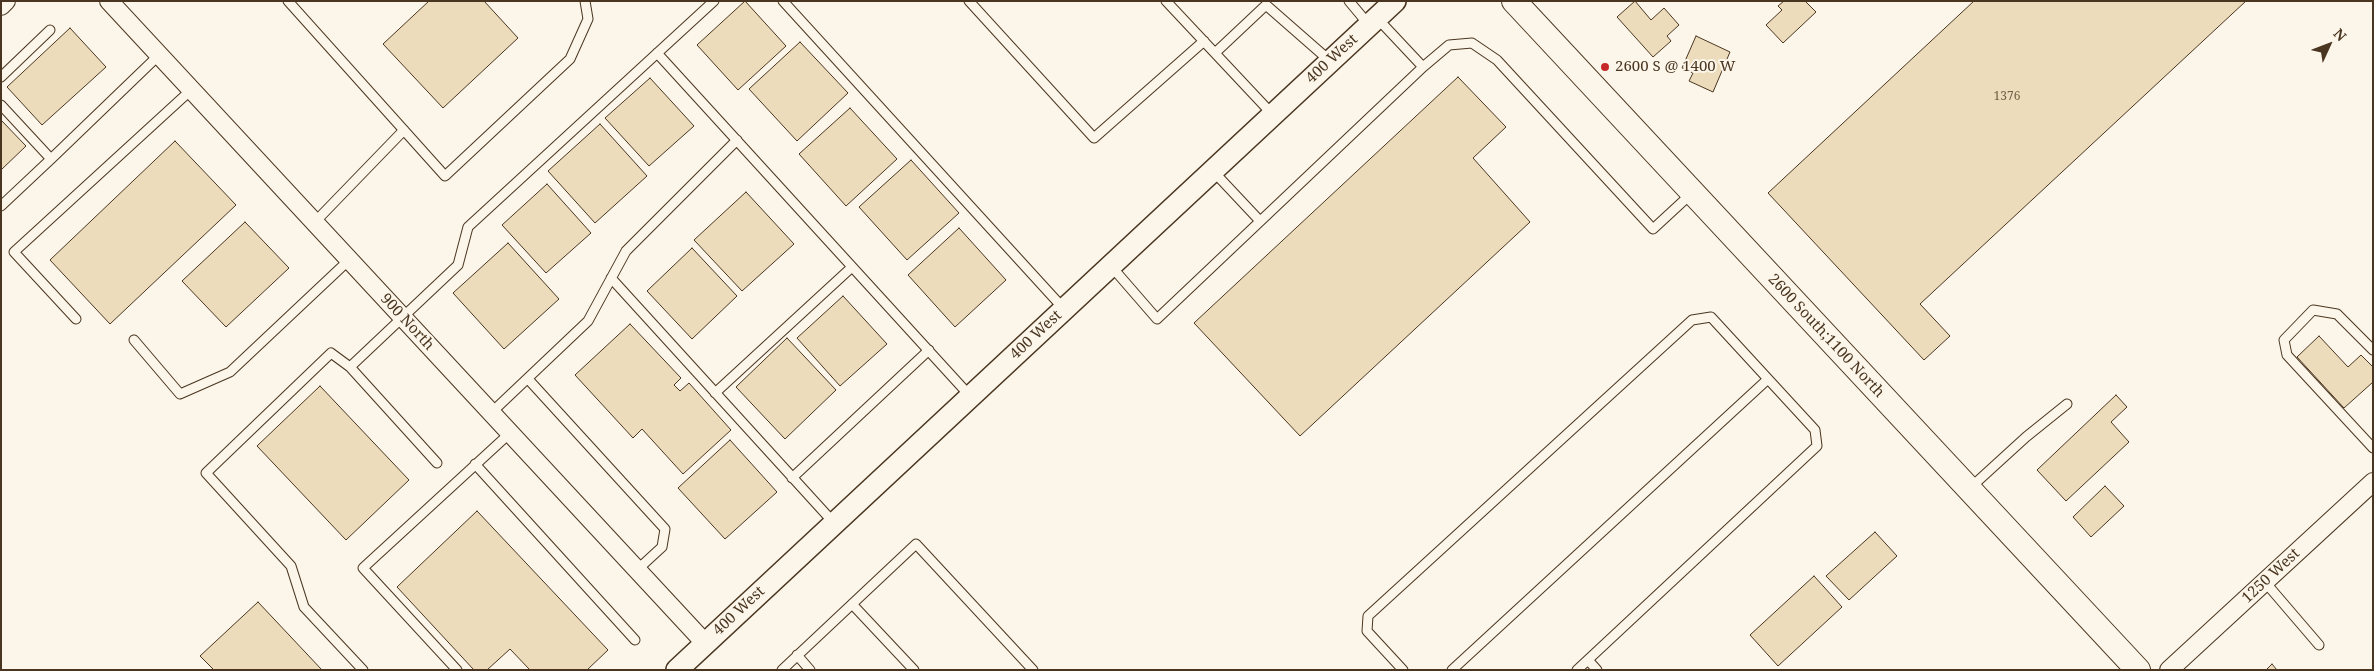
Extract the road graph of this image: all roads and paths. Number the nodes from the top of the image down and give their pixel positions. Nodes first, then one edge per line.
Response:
1 (6, 1) edge
2 (109, 1) edge
3 (288, 1) edge
4 (585, 1) edge
5 (714, 1) edge
6 (783, 1) edge
7 (969, 1) edge
8 (1166, 1) edge
9 (1349, 1) edge
10 (1395, 1) edge
11 (1514, 1) edge
12 (1, 6) edge
13 (1373, 22) junction
14 (50, 30) dead end
15 (1204, 41) junction
16 (657, 53) junction
17 (1215, 53) junction
18 (159, 55) junction
19 (1330, 62) junction
20 (1423, 67) junction
21 (1, 77) edge
22 (191, 90) junction
23 (1, 105) edge
24 (1273, 115) junction
25 (404, 130) junction
26 (737, 140) junction
27 (51, 159) junction
28 (1213, 170) junction
29 (1693, 193) junction
30 (1, 206) edge
31 (1260, 221) junction
32 (314, 223) junction
33 (349, 260) junction
34 (1111, 266) junction
35 (852, 267) junction
36 (612, 278) junction
37 (1064, 309) junction
38 (402, 317) junction
39 (76, 319) dead end
40 (134, 340) dead end
41 (928, 350) junction
42 (2373, 350) edge
43 (350, 367) junction
44 (528, 379) junction
45 (1768, 379) junction
46 (715, 393) junction
47 (970, 396) junction
48 (2067, 404) dead end
49 (492, 413) junction
50 (510, 433) junction
51 (2373, 448) edge
52 (437, 462) dead end
53 (475, 464) junction
54 (792, 478) junction
55 (2373, 482) edge
56 (1969, 489) junction
57 (834, 523) junction
58 (637, 570) junction
59 (2265, 582) junction
60 (852, 604) junction
61 (635, 640) dead end
62 (705, 643) junction
63 (2319, 645) dead end
64 (797, 655) junction
65 (1588, 660) junction
66 (363, 670) edge
67 (456, 670) edge
68 (677, 670) edge
69 (782, 670) edge
70 (810, 670) edge
71 (914, 670) edge
72 (1033, 670) edge
73 (1403, 670) edge
74 (1452, 670) edge
75 (1577, 670) edge
76 (1597, 670) edge
77 (2138, 670) edge
78 (2169, 670) edge

1 - 12 street
2 - 18 street, 900 North
3 - 25 lane
4 - 25 lane
5 - 16 lane
6 - 37 lane
7 - 15 lane
8 - 15 lane
9 - 13 lane
10 - 13 street, 400 West
11 - 29 main road, 2600 South;1100 North
13 - 19 street, 400 West
13 - 20 lane
14 - 21 lane
15 - 17 lane
16 - 26 lane
16 - 38 lane
17 - 19 lane
17 - 24 lane
18 - 22 street, 900 North
18 - 27 lane
19 - 24 street, 400 West
20 - 29 lane
20 - 31 lane
22 - 32 street, 900 North
22 - 39 lane
23 - 27 lane
24 - 28 street, 400 West
25 - 32 lane
26 - 35 lane
26 - 36 lane
27 - 30 lane
28 - 31 lane
28 - 34 street, 400 West
29 - 56 main road, 2600 South;1100 North
31 - 34 lane
32 - 33 street, 900 North
33 - 38 street, 900 North
33 - 40 lane
34 - 37 street, 400 West
35 - 41 lane
35 - 46 lane
36 - 44 lane
36 - 46 lane
37 - 47 street, 400 West
38 - 43 lane
38 - 49 street, 900 North
41 - 47 lane
41 - 54 lane
42 - 51 lane
43 - 52 lane
43 - 66 lane
44 - 49 lane
44 - 58 lane
45 - 65 lane
45 - 73 lane
45 - 74 lane
46 - 54 lane
47 - 57 street, 400 West
48 - 56 lane
49 - 50 street, 900 North
50 - 53 lane
50 - 58 street, 900 North
53 - 61 lane
53 - 67 lane
54 - 57 lane
55 - 59 street, 1250 West
56 - 77 main road, 2600 South;1100 North
57 - 62 street, 400 West
58 - 62 street, 900 North
59 - 63 lane
59 - 78 street, 1250 West
60 - 64 lane
60 - 71 lane
60 - 72 lane
62 - 68 street, 400 West
64 - 69 lane
64 - 70 lane
65 - 75 lane
65 - 76 lane

